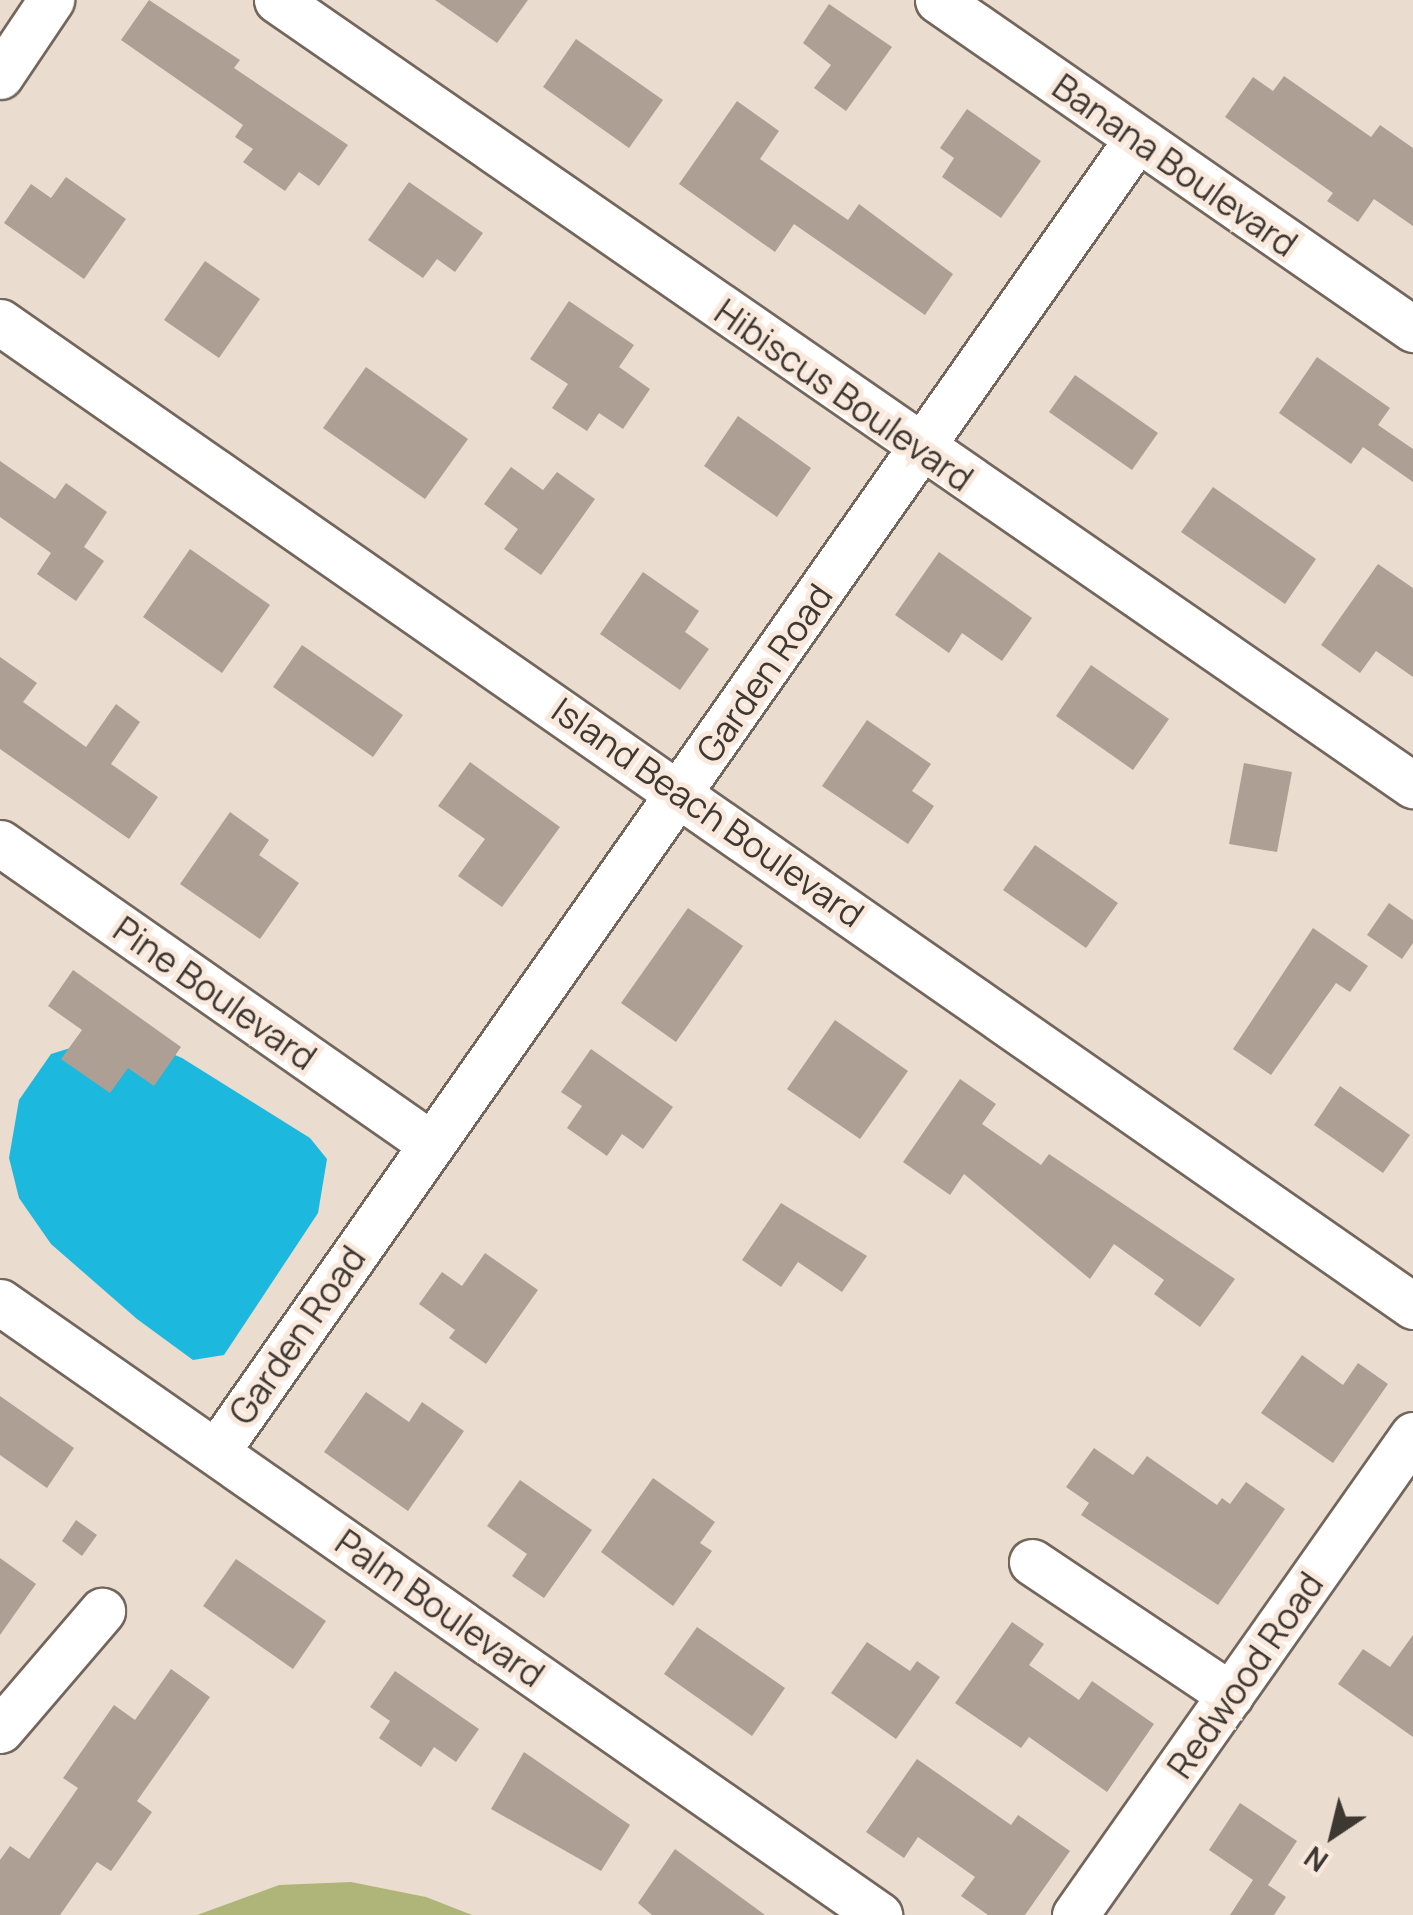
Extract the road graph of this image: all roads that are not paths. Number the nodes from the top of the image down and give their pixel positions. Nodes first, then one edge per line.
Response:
1 (51, 0) edge
2 (277, 0) edge
3 (938, 0) edge
4 (0, 76) edge
5 (1137, 139) junction
6 (0, 322) edge
7 (1413, 329) edge
8 (920, 448) junction
9 (1413, 786) edge
10 (681, 792) junction
11 (0, 843) edge
12 (430, 1144) junction
13 (0, 1302) edge
14 (1413, 1306) edge
15 (1413, 1435) edge
16 (216, 1452) junction
17 (1032, 1562) dead end
18 (102, 1612) dead end
19 (1231, 1695) junction
20 (0, 1730) edge
21 (879, 1915) edge
22 (1075, 1915) edge

1 - 4 street
2 - 8 street, Hibiscus Boulevard
3 - 5 street, Banana Boulevard
5 - 7 street, Banana Boulevard
5 - 8 street, Garden Road
6 - 10 street, Island Beach Boulevard
8 - 9 street, Hibiscus Boulevard
8 - 10 street, Garden Road
10 - 12 street, Garden Road
10 - 14 street, Island Beach Boulevard
11 - 12 street, Pine Boulevard
12 - 16 street, Garden Road
13 - 16 street, Palm Boulevard
15 - 19 street, Redwood Road
16 - 21 street, Palm Boulevard
17 - 19 street
18 - 20 street
19 - 22 street, Redwood Road

